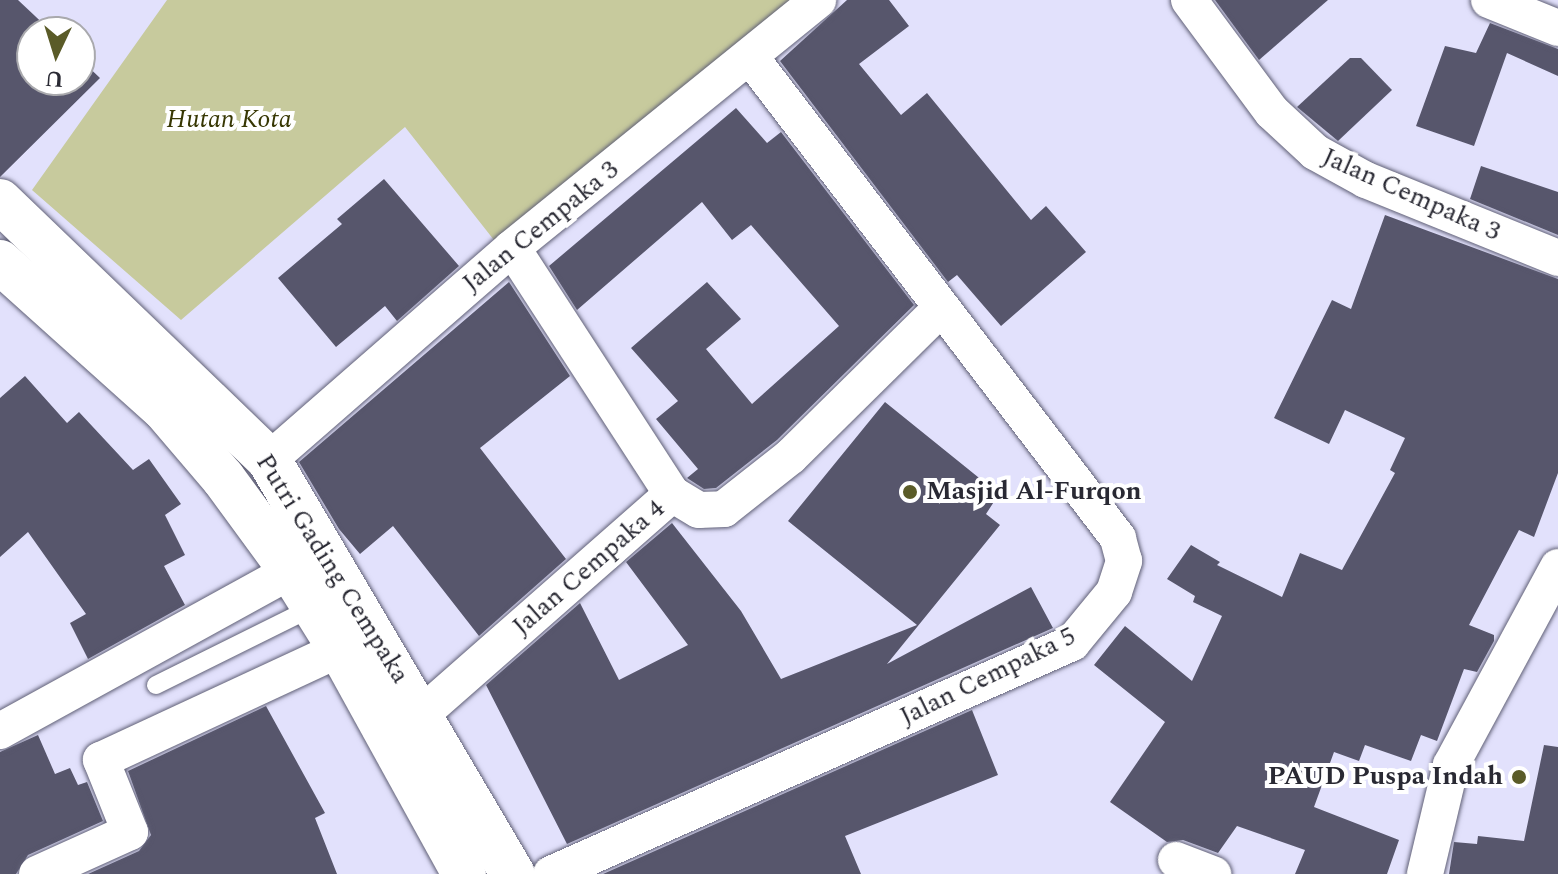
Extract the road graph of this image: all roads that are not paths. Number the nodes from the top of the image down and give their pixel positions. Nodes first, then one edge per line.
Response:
1 (818, 0) edge
2 (1189, 0) edge
3 (1489, 0) edge
4 (1558, 28) edge
5 (751, 58) junction
6 (0, 201) edge
7 (512, 248) junction
8 (1558, 258) edge
9 (0, 262) edge
10 (941, 308) junction
11 (269, 460) junction
12 (672, 494) junction
13 (1553, 588) edge
14 (302, 589) junction
15 (340, 649) junction
16 (156, 685) dead end
17 (404, 721) junction
18 (0, 731) edge
19 (1176, 860) dead end
20 (37, 874) edge
21 (464, 874) edge
22 (513, 874) edge
23 (551, 874) edge
24 (1213, 874) edge
25 (1425, 874) edge

1 - 5 street, Jalan Cempaka 3
2 - 8 street, Jalan Cempaka 3
3 - 4 street
5 - 7 street, Jalan Cempaka 3
5 - 10 street, Jalan Cempaka 5
6 - 11 street, Putri Gading Cempaka
7 - 11 street, Jalan Cempaka 3
7 - 12 street, Jalan Cempaka 4
9 - 14 street, Putri Gading Cempaka
10 - 12 street
10 - 23 street, Jalan Cempaka 5
11 - 17 street, Putri Gading Cempaka
12 - 17 street, Jalan Cempaka 4
13 - 25 street
14 - 15 street, Putri Gading Cempaka
14 - 16 lane
14 - 18 street
15 - 17 street, Putri Gading Cempaka
15 - 20 street
17 - 21 street, Putri Gading Cempaka
17 - 22 street, Putri Gading Cempaka
19 - 24 street

